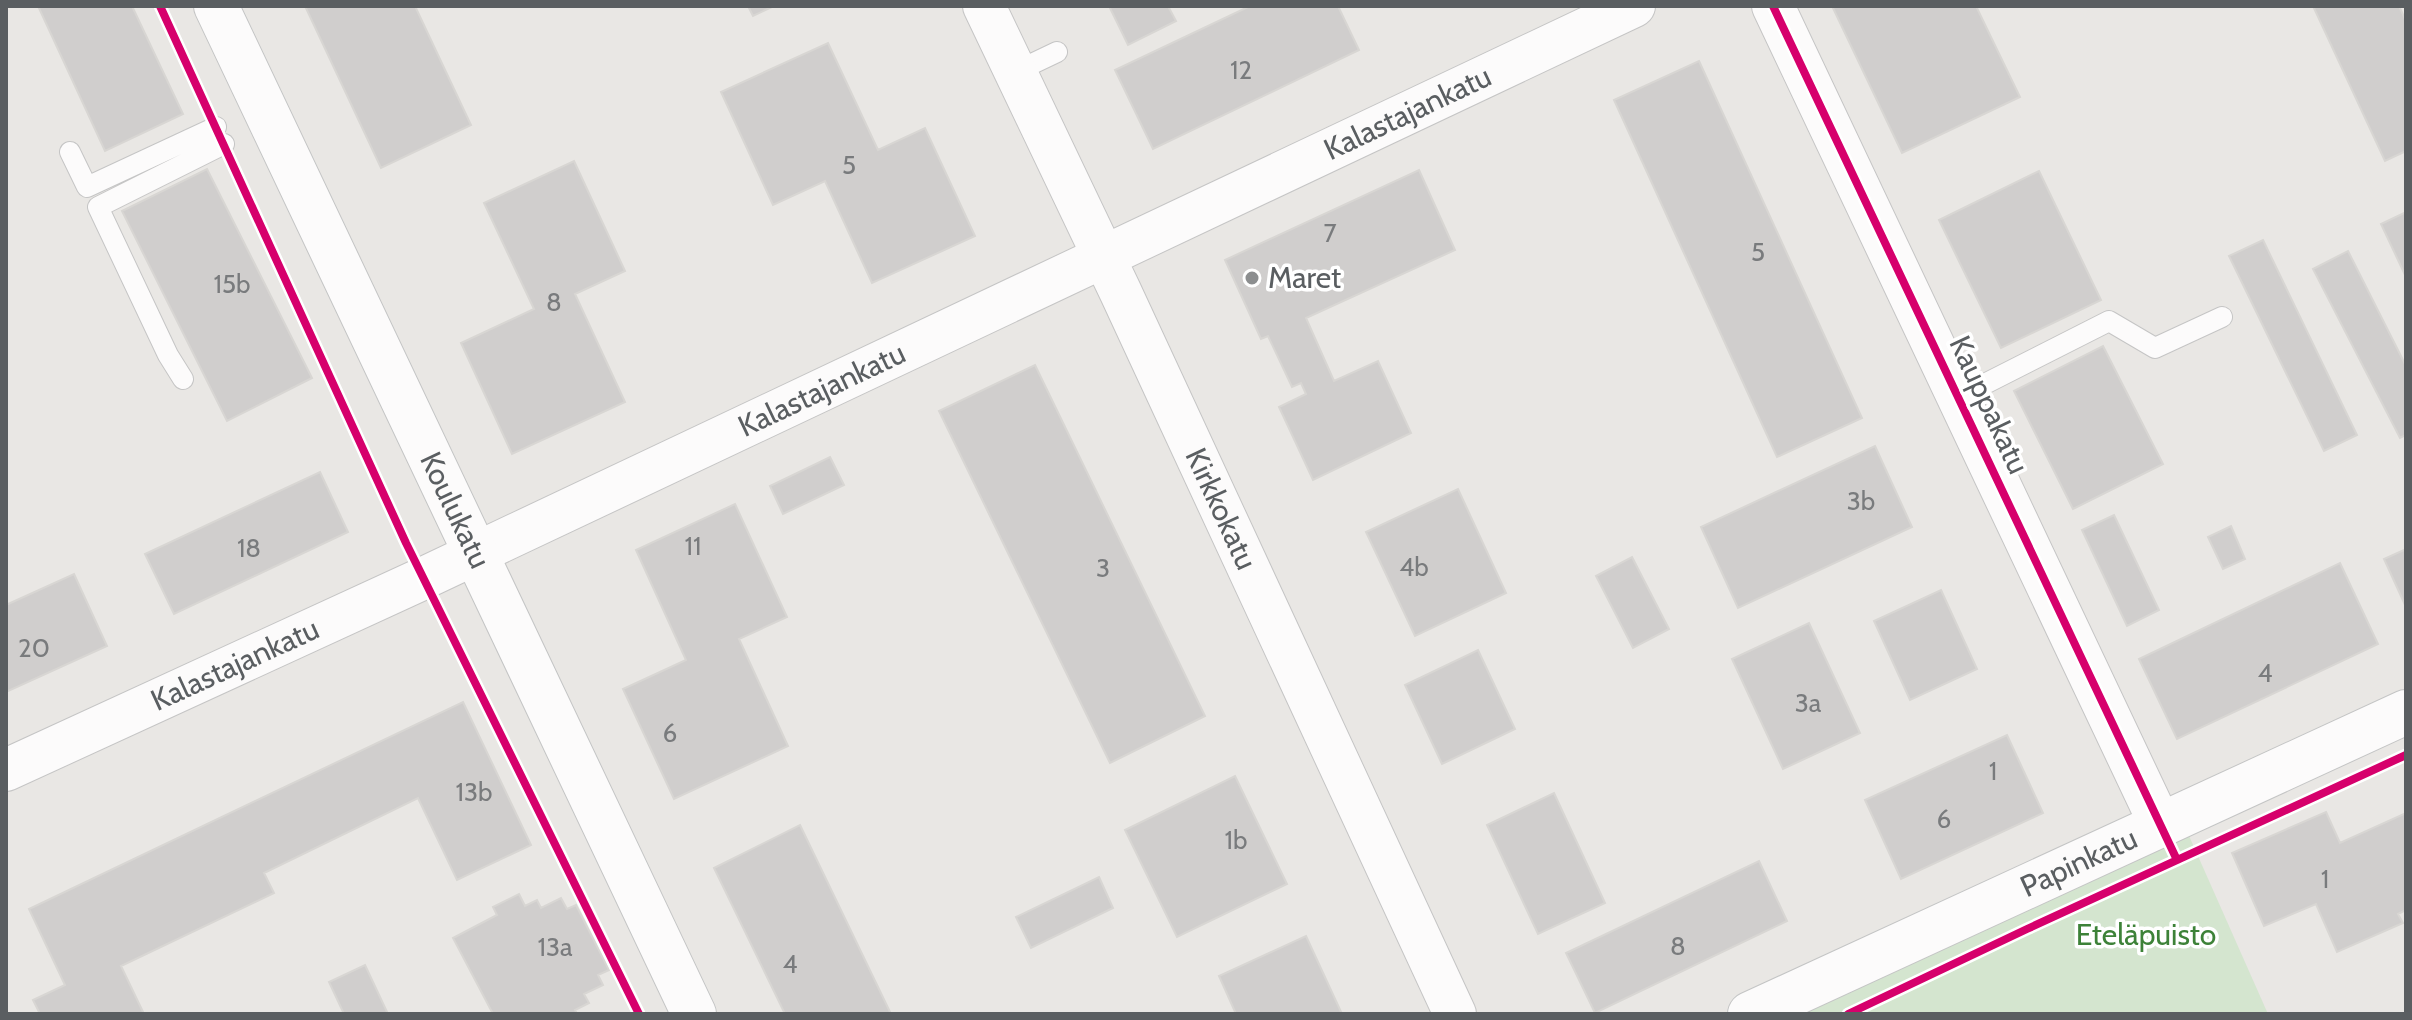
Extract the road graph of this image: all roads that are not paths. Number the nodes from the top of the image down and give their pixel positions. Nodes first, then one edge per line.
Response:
1 (216, 6) edge
2 (984, 6) edge
3 (1634, 6) edge
4 (1773, 6) edge
5 (1057, 52) dead end
6 (1015, 72) junction
7 (70, 152) dead end
8 (1103, 257) junction
9 (2222, 317) dead end
10 (183, 379) dead end
11 (1959, 397) junction
12 (474, 553) junction
13 (2406, 712) edge
14 (6, 770) edge
15 (2160, 824) junction
16 (694, 1014) edge
17 (1455, 1014) edge
18 (1750, 1014) edge

1 - 12 street, Koulukatu
2 - 6 street, Kirkkokatu
3 - 8 street, Kalastajankatu
4 - 11 street, Kauppakatu
5 - 6 lane
6 - 8 street, Kirkkokatu
7 - 10 lane
8 - 12 street, Kalastajankatu
8 - 17 street, Kirkkokatu
9 - 11 lane
11 - 15 street, Kauppakatu
12 - 14 street, Kalastajankatu
12 - 16 street, Koulukatu
13 - 15 street, Papinkatu
15 - 18 street, Papinkatu

